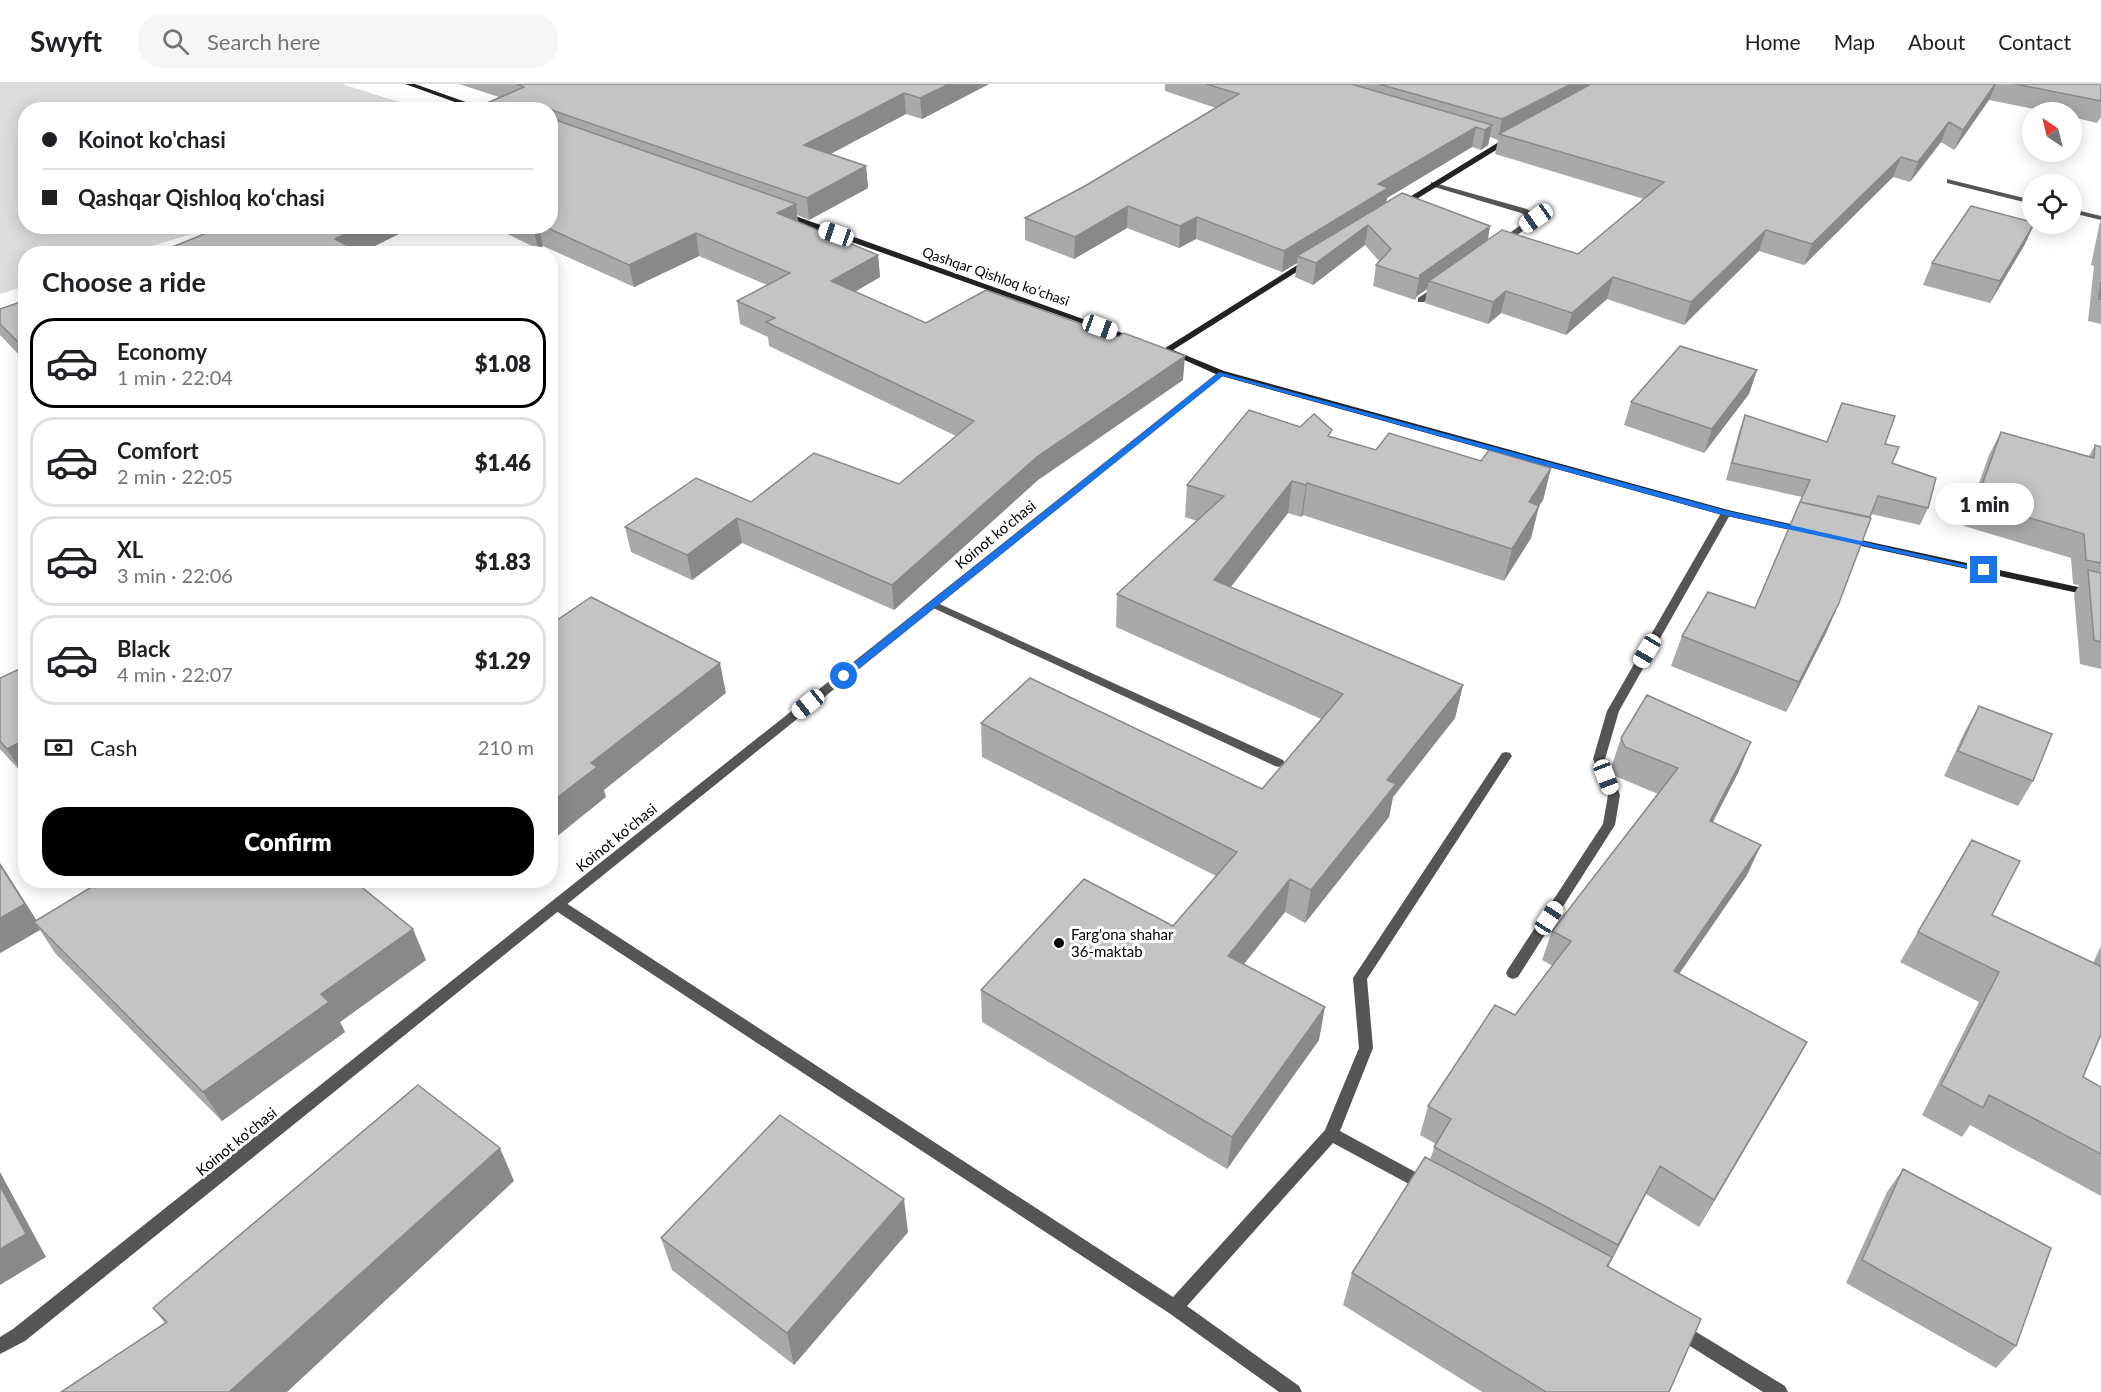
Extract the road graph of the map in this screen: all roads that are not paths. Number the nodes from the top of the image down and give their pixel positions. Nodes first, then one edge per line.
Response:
1 (408, 84) edge
2 (461, 102) edge
3 (1521, 133) edge
4 (1490, 140) edge
5 (1501, 144) junction
6 (1950, 181) dead end
7 (1434, 184) junction
8 (2022, 199) edge
9 (1394, 209) edge
10 (774, 212) edge
11 (2082, 214) edge
12 (2101, 219) edge
13 (1498, 245) edge
14 (1315, 258) edge
15 (1450, 279) edge
16 (1421, 300) edge
17 (1143, 342) edge
18 (1154, 346) edge
19 (1166, 350) junction
20 (1221, 374) junction
21 (1726, 513) junction
22 (1820, 534) edge
23 (1832, 536) edge
24 (2101, 596) edge
25 (933, 604) junction
26 (1506, 756) dead end
27 (1279, 763) dead end
28 (558, 905) junction
29 (1514, 973) dead end
30 (1331, 1134) junction
31 (1443, 1195) edge
32 (1175, 1307) junction
33 (1667, 1322) edge
34 (0, 1346) edge
35 (1293, 1392) edge
36 (1779, 1392) edge

1 - 2 main road
3 - 5 main road
4 - 5 street
5 - 7 main road
6 - 8 street
7 - 9 main road
7 - 13 street
10 - 17 main road, Qashqar Qishloq koʻchasi
11 - 12 street
14 - 19 main road
15 - 16 street
18 - 19 main road
19 - 20 main road
20 - 21 main road
20 - 25 street, Koinot ko'chasi
21 - 22 main road
21 - 29 street
23 - 24 main road
25 - 27 street
25 - 28 street, Koinot ko'chasi
26 - 30 street
28 - 32 street
28 - 34 street, Koinot ko'chasi
30 - 31 street
30 - 32 street
32 - 35 street
33 - 36 street

